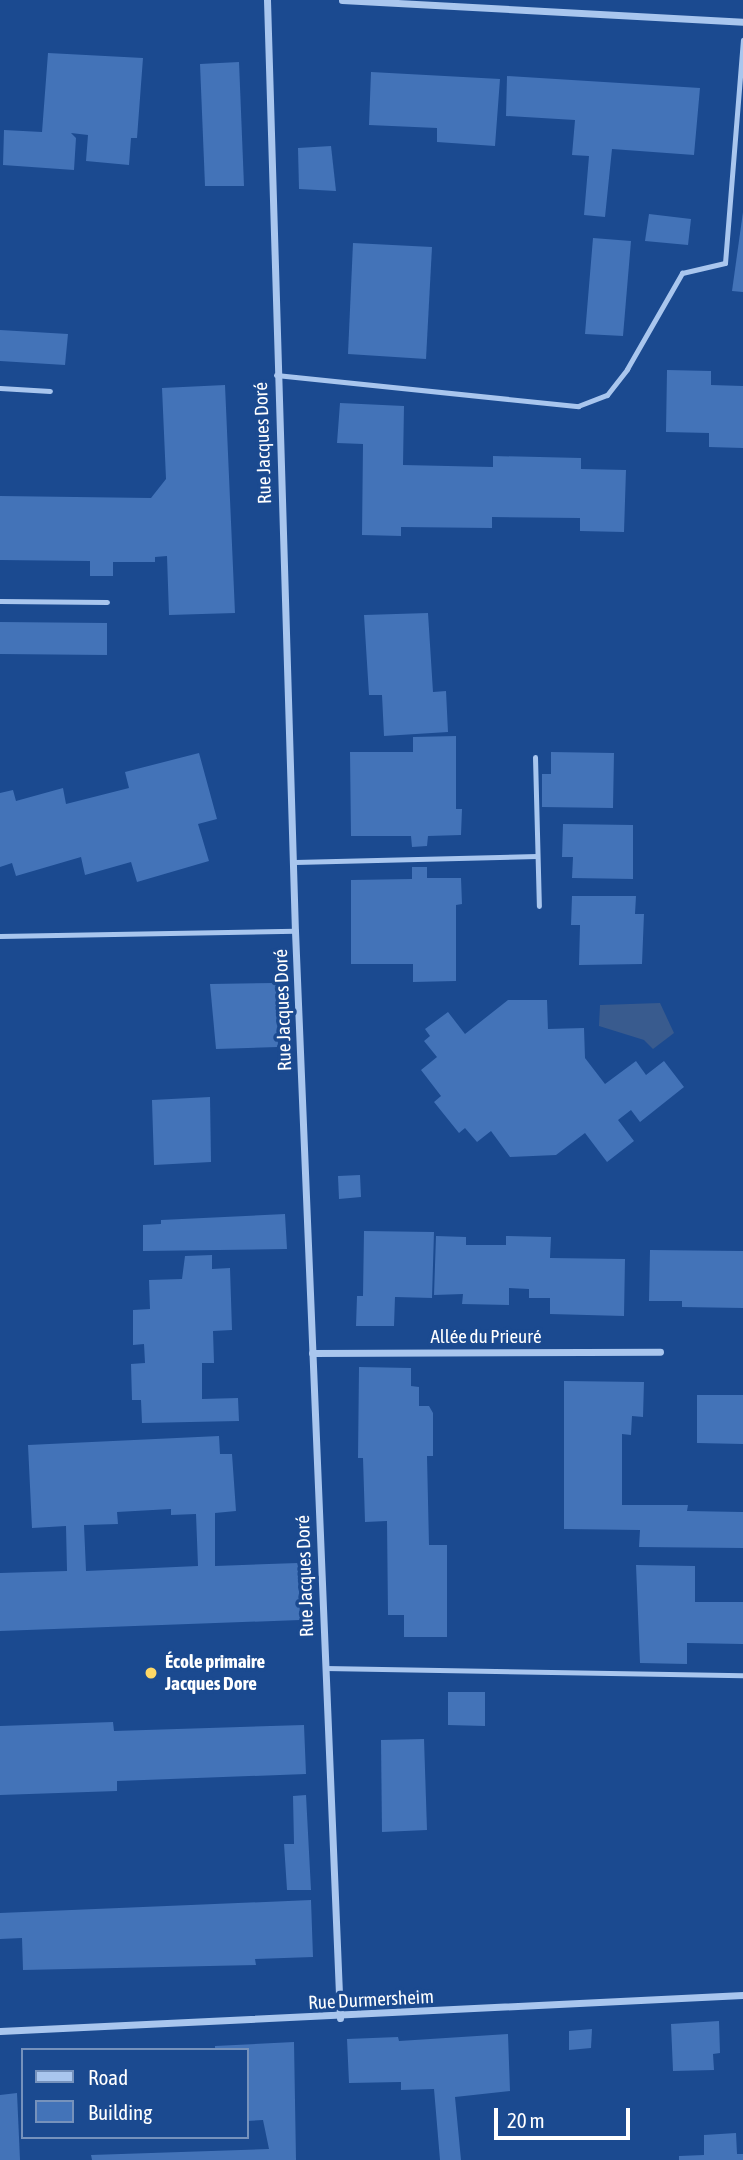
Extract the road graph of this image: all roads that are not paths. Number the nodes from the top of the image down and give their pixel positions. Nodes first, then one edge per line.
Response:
1 (267, 0) edge
2 (342, 0) edge
3 (743, 22) edge
4 (743, 40) edge
5 (276, 375) junction
6 (0, 388) edge
7 (50, 391) dead end
8 (0, 601) edge
9 (107, 602) dead end
10 (535, 757) dead end
11 (537, 856) junction
12 (295, 862) junction
13 (539, 906) dead end
14 (295, 931) junction
15 (0, 936) edge
16 (660, 1352) dead end
17 (312, 1353) junction
18 (325, 1668) junction
19 (743, 1675) edge
20 (743, 1995) edge
21 (340, 2018) junction
22 (0, 2031) edge

1 - 5 street, Rue Jacques Doré
2 - 3 street
4 - 5 lane
5 - 12 street, Rue Jacques Doré
6 - 7 lane
8 - 9 lane
10 - 11 lane
11 - 12 lane
11 - 13 lane
12 - 14 street, Rue Jacques Doré
14 - 15 lane
14 - 17 street, Rue Jacques Doré
16 - 17 street, Allée du Prieuré
17 - 18 street, Rue Jacques Doré
18 - 19 lane
18 - 21 street, Rue Jacques Doré
20 - 21 street, Rue Durmersheim
21 - 22 street, Rue Durmersheim

